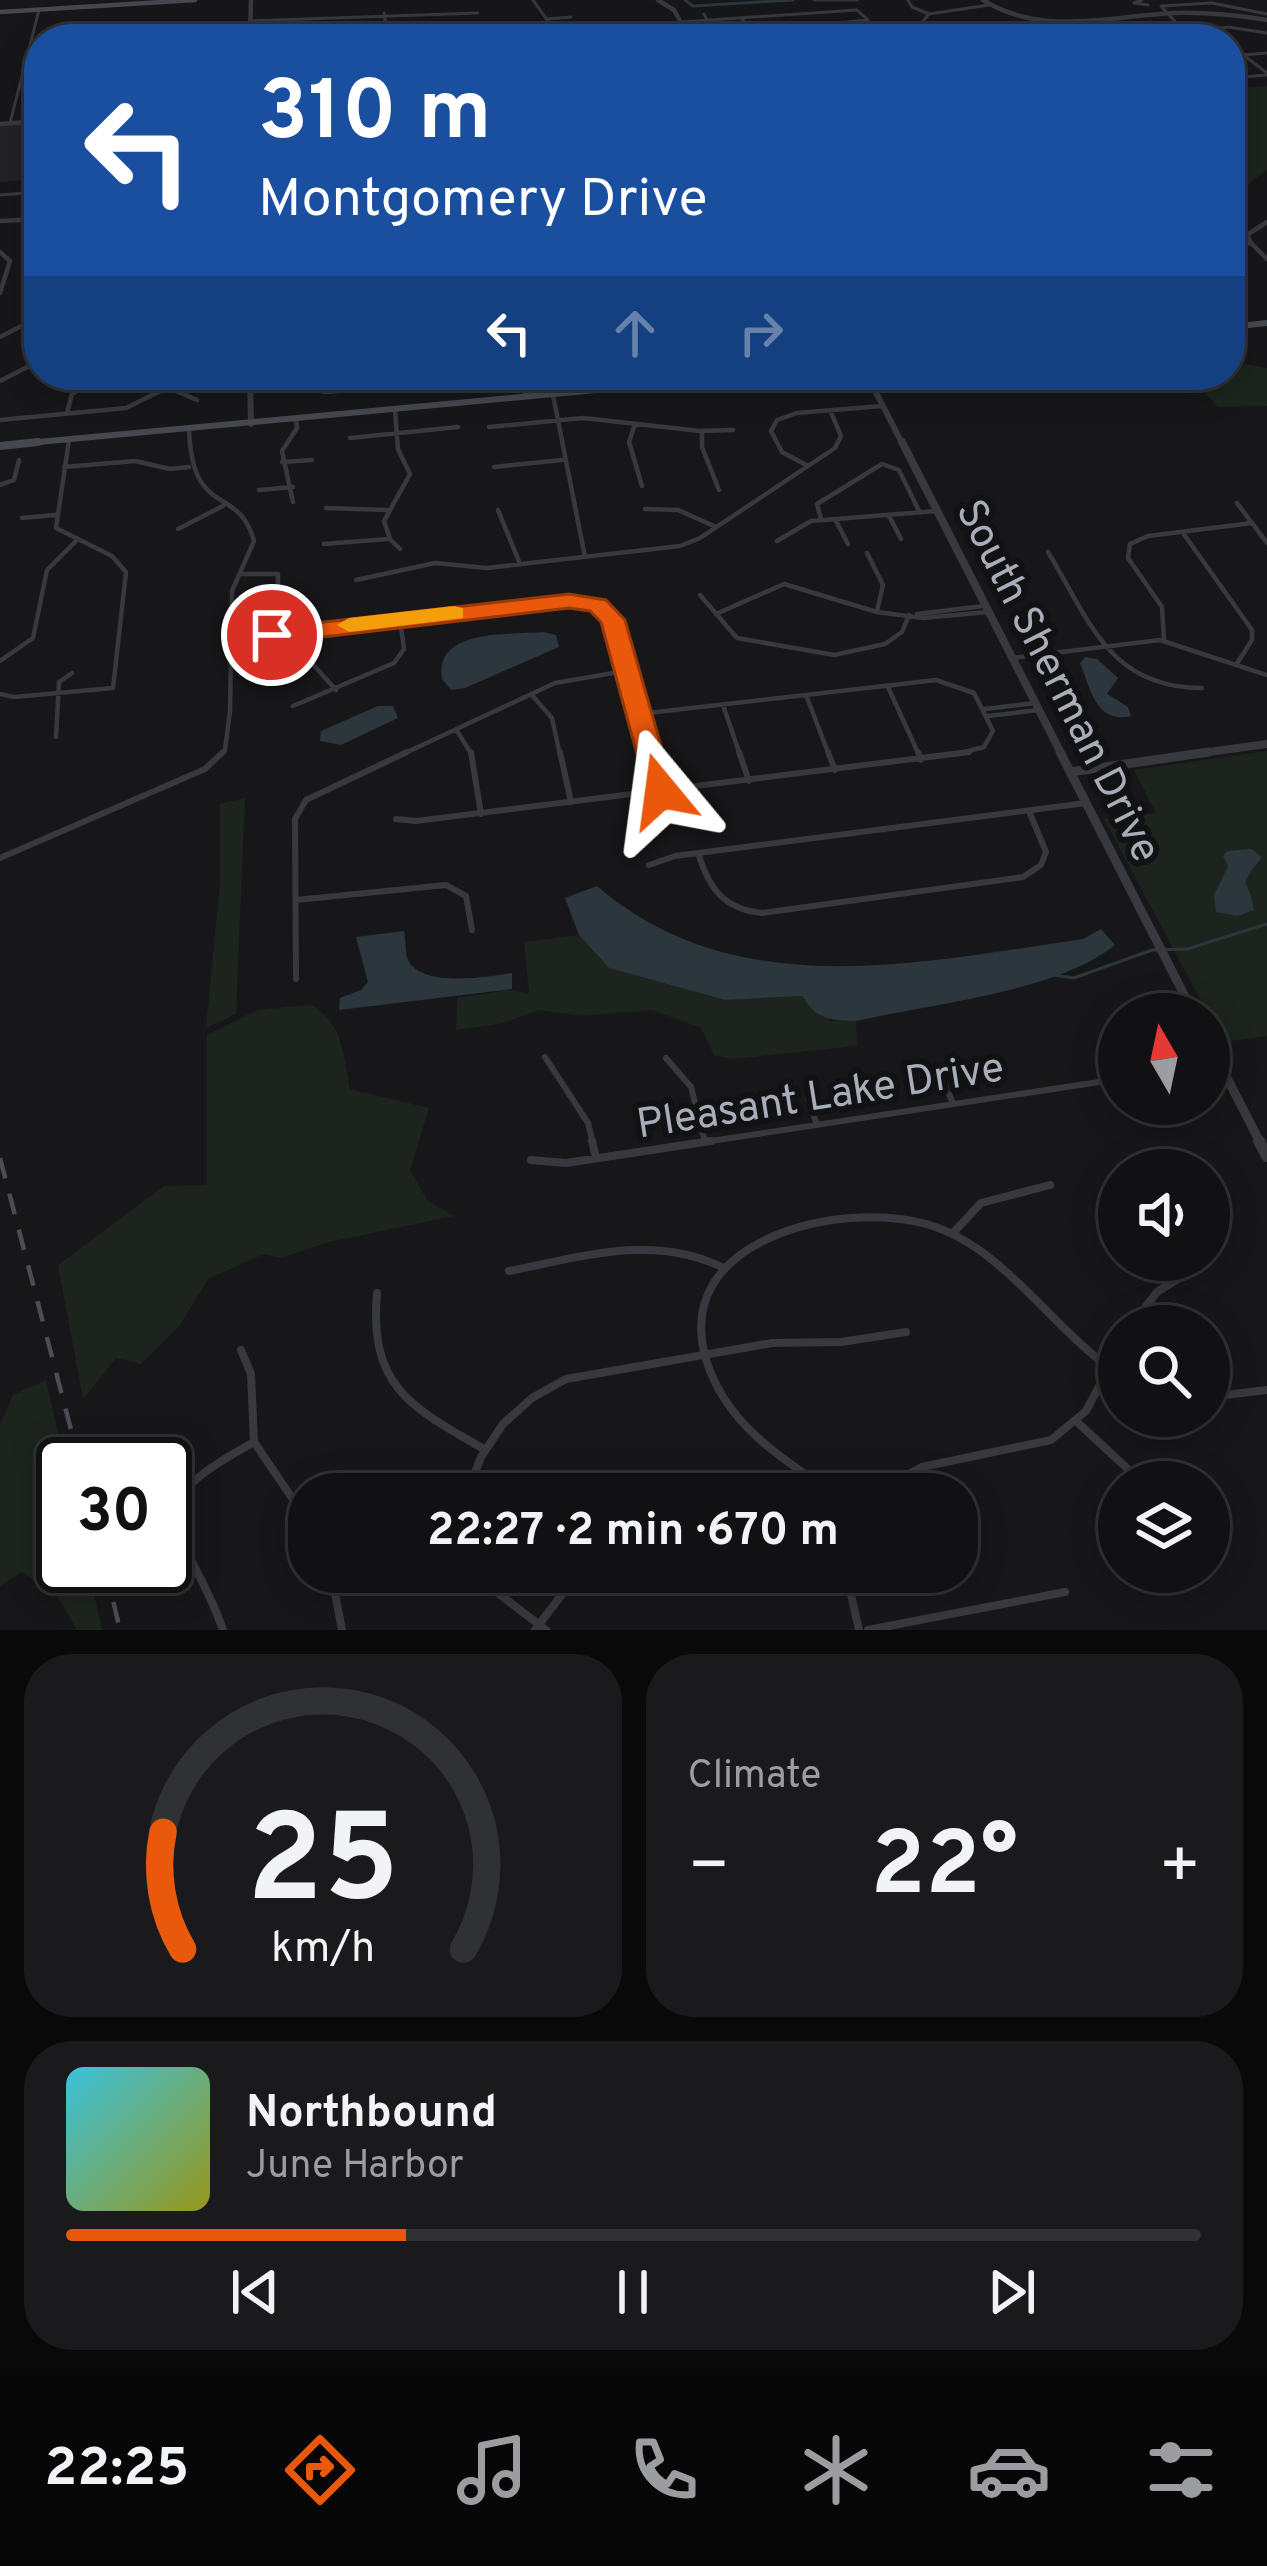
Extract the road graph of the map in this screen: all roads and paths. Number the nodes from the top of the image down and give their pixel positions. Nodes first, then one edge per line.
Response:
1 (195, 0) edge
2 (250, 0) edge
3 (533, 0) edge
4 (658, 0) edge
5 (908, 0) edge
6 (1143, 0) edge
7 (145, 2) edge
8 (1154, 2) edge
9 (986, 3) edge
10 (435, 5) dead end
11 (1164, 9) junction
12 (39, 10) junction
13 (0, 12) edge
14 (425, 13) junction
15 (478, 13) dead end
16 (813, 13) junction
17 (384, 14) junction
18 (929, 14) junction
19 (778, 15) junction
20 (571, 16) dead end
21 (706, 17) junction
22 (1267, 17) edge
23 (742, 18) junction
24 (546, 19) junction
25 (250, 21) joint
26 (681, 22) joint
27 (36, 24) edge
28 (387, 24) edge
29 (554, 24) edge
30 (710, 24) edge
31 (746, 24) edge
32 (784, 24) edge
33 (821, 24) edge
34 (838, 24) edge
35 (925, 24) edge
36 (1186, 24) edge
37 (24, 70) edge
38 (10, 123) junction
39 (24, 123) edge
40 (0, 124) edge
41 (1267, 222) edge
42 (1245, 243) edge
43 (1251, 243) junction
44 (0, 252) edge
45 (1267, 259) edge
46 (0, 293) edge
47 (79, 390) edge
48 (165, 390) edge
49 (174, 390) edge
50 (250, 390) edge
51 (316, 390) edge
52 (346, 390) edge
53 (523, 390) edge
54 (601, 390) edge
55 (875, 390) edge
56 (553, 395) junction
57 (526, 397) junction
58 (197, 400) dead end
59 (883, 406) junction
60 (394, 410) junction
61 (830, 410) junction
62 (67, 414) junction
63 (296, 419) junction
64 (0, 420) edge
65 (559, 420) junction
66 (251, 424) junction
67 (635, 424) junction
68 (489, 427) dead end
69 (458, 428) dead end
70 (189, 429) junction
71 (733, 430) dead end
72 (702, 431) junction
73 (397, 434) junction
74 (350, 438) dead end
75 (68, 440) junction
76 (0, 446) edge
77 (19, 460) dead end
78 (312, 460) dead end
79 (563, 460) junction
80 (282, 462) junction
81 (808, 466) junction
82 (64, 467) junction
83 (189, 467) junction
84 (494, 467) dead end
85 (0, 484) edge
86 (642, 486) dead end
87 (292, 487) junction
88 (259, 490) dead end
89 (719, 490) dead end
90 (293, 502) dead end
91 (1237, 503) dead end
92 (223, 506) junction
93 (326, 508) dead end
94 (387, 509) junction
95 (645, 509) dead end
96 (498, 510) dead end
97 (936, 511) junction
98 (920, 513) junction
99 (55, 515) junction
100 (889, 516) junction
101 (22, 518) dead end
102 (821, 519) junction
103 (836, 521) junction
104 (1252, 523) junction
105 (716, 527) junction
106 (178, 529) dead end
107 (1182, 532) junction
108 (388, 539) junction
109 (901, 539) dead end
110 (76, 541) junction
111 (777, 541) dead end
112 (1267, 543) edge
113 (324, 544) dead end
114 (848, 544) dead end
115 (400, 549) dead end
116 (1048, 552) dead end
117 (867, 553) dead end
118 (585, 557) junction
119 (520, 564) junction
120 (239, 574) junction
121 (356, 580) dead end
122 (700, 595) dead end
123 (278, 604) dead end
124 (986, 609) junction
125 (877, 612) junction
126 (716, 614) junction
127 (911, 615) junction
128 (400, 620) junction
129 (305, 630) junction
130 (264, 638) dead end
131 (1164, 640) junction
132 (1105, 646) junction
133 (1012, 658) junction
134 (0, 662) edge
135 (1236, 664) junction
136 (625, 671) junction
137 (71, 673) dead end
138 (1267, 674) edge
139 (887, 685) junction
140 (1202, 688) dead end
141 (336, 690) junction
142 (60, 693) junction
143 (0, 694) edge
144 (531, 694) junction
145 (806, 694) junction
146 (723, 704) junction
147 (293, 706) dead end
148 (1037, 707) junction
149 (987, 712) junction
150 (639, 714) junction
151 (456, 729) junction
152 (56, 737) dead end
153 (1267, 744) edge
154 (921, 760) junction
155 (836, 770) junction
156 (1070, 772) junction
157 (748, 781) junction
158 (661, 791) junction
159 (571, 802) junction
160 (1086, 803) junction
161 (1029, 811) junction
162 (481, 814) junction
163 (396, 819) dead end
164 (698, 853) junction
165 (0, 858) edge
166 (649, 865) dead end
167 (296, 900) junction
168 (472, 930) dead end
169 (296, 979) dead end
170 (1184, 993) edge
171 (544, 1057) dead end
172 (666, 1058) dead end
173 (943, 1078) dead end
174 (1098, 1082) edge
175 (1230, 1092) edge
176 (808, 1098) dead end
177 (953, 1104) junction
178 (817, 1125) junction
179 (705, 1142) junction
180 (1267, 1156) edge
181 (596, 1158) junction
182 (531, 1160) dead end
183 (1050, 1185) dead end
184 (952, 1234) junction
185 (724, 1268) junction
186 (509, 1271) dead end
187 (1174, 1281) edge
188 (377, 1293) dead end
189 (1147, 1305) edge
190 (906, 1332) dead end
191 (241, 1350) dead end
192 (707, 1354) junction
193 (1098, 1359) edge
194 (1267, 1390) edge
195 (1098, 1393) edge
196 (1230, 1394) edge
197 (1077, 1422) junction
198 (254, 1442) junction
199 (484, 1449) junction
200 (1119, 1461) edge
201 (475, 1473) edge
202 (808, 1473) edge
203 (903, 1473) edge
204 (288, 1492) edge
205 (1065, 1592) dead end
206 (335, 1593) edge
207 (498, 1593) edge
208 (564, 1593) edge
209 (851, 1593) edge
210 (540, 1628) edge
211 (223, 1630) edge
212 (341, 1630) edge
213 (859, 1630) edge
214 (868, 1630) edge

1 - 7 main road
2 - 25 street
3 - 24 street
4 - 26 street
5 - 18 street
6 - 8 street
6 - 8 street
7 - 12 main road
8 - 11 street
9 - 11 street
9 - 18 street
10 - 14 street
11 - 22 street
11 - 36 street
12 - 13 main road
12 - 27 street
14 - 15 street
14 - 17 street
16 - 19 street
16 - 33 street
16 - 34 street
17 - 25 street
17 - 28 street
18 - 35 street
19 - 23 street
19 - 32 street
20 - 24 street
21 - 23 street
21 - 26 street
21 - 30 street
23 - 31 street
24 - 29 street
37 - 38 street
38 - 39 street
38 - 40 street
41 - 43 street
42 - 43 street
43 - 45 street
44 - 46 street
47 - 62 street
48 - 62 street
49 - 58 street
50 - 66 street
51 - 52 street
53 - 57 street
54 - 56 main road
55 - 59 street, South Sherman Drive
56 - 57 main road
56 - 65 street
57 - 60 main road
59 - 61 street
59 - 97 street, South Sherman Drive
60 - 63 main road
60 - 73 street
61 - 81 street
61 - 81 street
62 - 64 street
63 - 66 main road
63 - 80 street
65 - 67 street
65 - 68 street
65 - 79 street
66 - 70 main road
67 - 72 street
67 - 86 street
69 - 73 street
70 - 75 main road
70 - 83 street
71 - 72 street
72 - 89 street
73 - 74 street
73 - 94 street
75 - 76 main road
75 - 82 street
77 - 85 street
78 - 80 street
79 - 84 street
79 - 118 street
80 - 87 street
81 - 105 street
82 - 83 street
82 - 99 street
83 - 92 street
87 - 88 street
87 - 90 street
91 - 104 street
92 - 106 street
92 - 120 street
93 - 94 street
94 - 108 street
95 - 105 street
96 - 119 street
97 - 98 street
97 - 124 street, South Sherman Drive
98 - 100 street
98 - 102 street
99 - 101 street
99 - 110 street
100 - 103 street
100 - 109 street
102 - 103 street
102 - 111 street
103 - 114 street
104 - 107 street
104 - 112 street
105 - 118 street
107 - 131 street
107 - 135 street
108 - 113 street
108 - 115 street
110 - 134 street
110 - 142 street
116 - 132 street
117 - 125 street
118 - 119 street
119 - 121 street
120 - 123 street
120 - 165 street
122 - 126 street
124 - 127 street
124 - 133 street, South Sherman Drive
125 - 126 street
125 - 127 street
126 - 127 street
128 - 129 street
128 - 136 street
128 - 141 street
129 - 130 street
129 - 141 street
131 - 132 street
131 - 135 street
132 - 133 street
132 - 140 street
133 - 148 street, South Sherman Drive
135 - 138 street
136 - 144 street
136 - 150 street
137 - 142 street
139 - 145 street
139 - 149 street
139 - 154 street
141 - 147 street
142 - 143 street
142 - 152 street
144 - 151 street
144 - 159 street
145 - 146 street
145 - 155 street
146 - 150 street
146 - 157 street
148 - 149 street
148 - 156 street, South Sherman Drive
149 - 154 street
150 - 158 street
151 - 162 street
151 - 167 street
153 - 156 street
154 - 155 street
155 - 157 street
156 - 160 street, South Sherman Drive
157 - 158 street
158 - 159 street
159 - 162 street
160 - 161 street
160 - 170 street, South Sherman Drive
161 - 164 street
161 - 164 street
162 - 163 street
164 - 166 street
167 - 168 street
167 - 169 street
171 - 181 street
172 - 179 street
173 - 177 street
174 - 177 street, Pleasant Lake Drive
175 - 180 street
176 - 178 street
177 - 178 street, Pleasant Lake Drive
178 - 179 street, Pleasant Lake Drive
179 - 181 street, Pleasant Lake Drive
181 - 182 street, Pleasant Lake Drive
183 - 184 street
184 - 185 street
184 - 193 street
185 - 186 street
185 - 192 street
187 - 189 street
188 - 199 street
190 - 192 street
191 - 198 street
192 - 199 street
192 - 202 street
194 - 196 street
195 - 197 street
197 - 200 street
197 - 203 street
198 - 204 street
198 - 211 street
199 - 201 street
205 - 214 street
206 - 212 street
207 - 210 street
208 - 210 street
209 - 213 street

